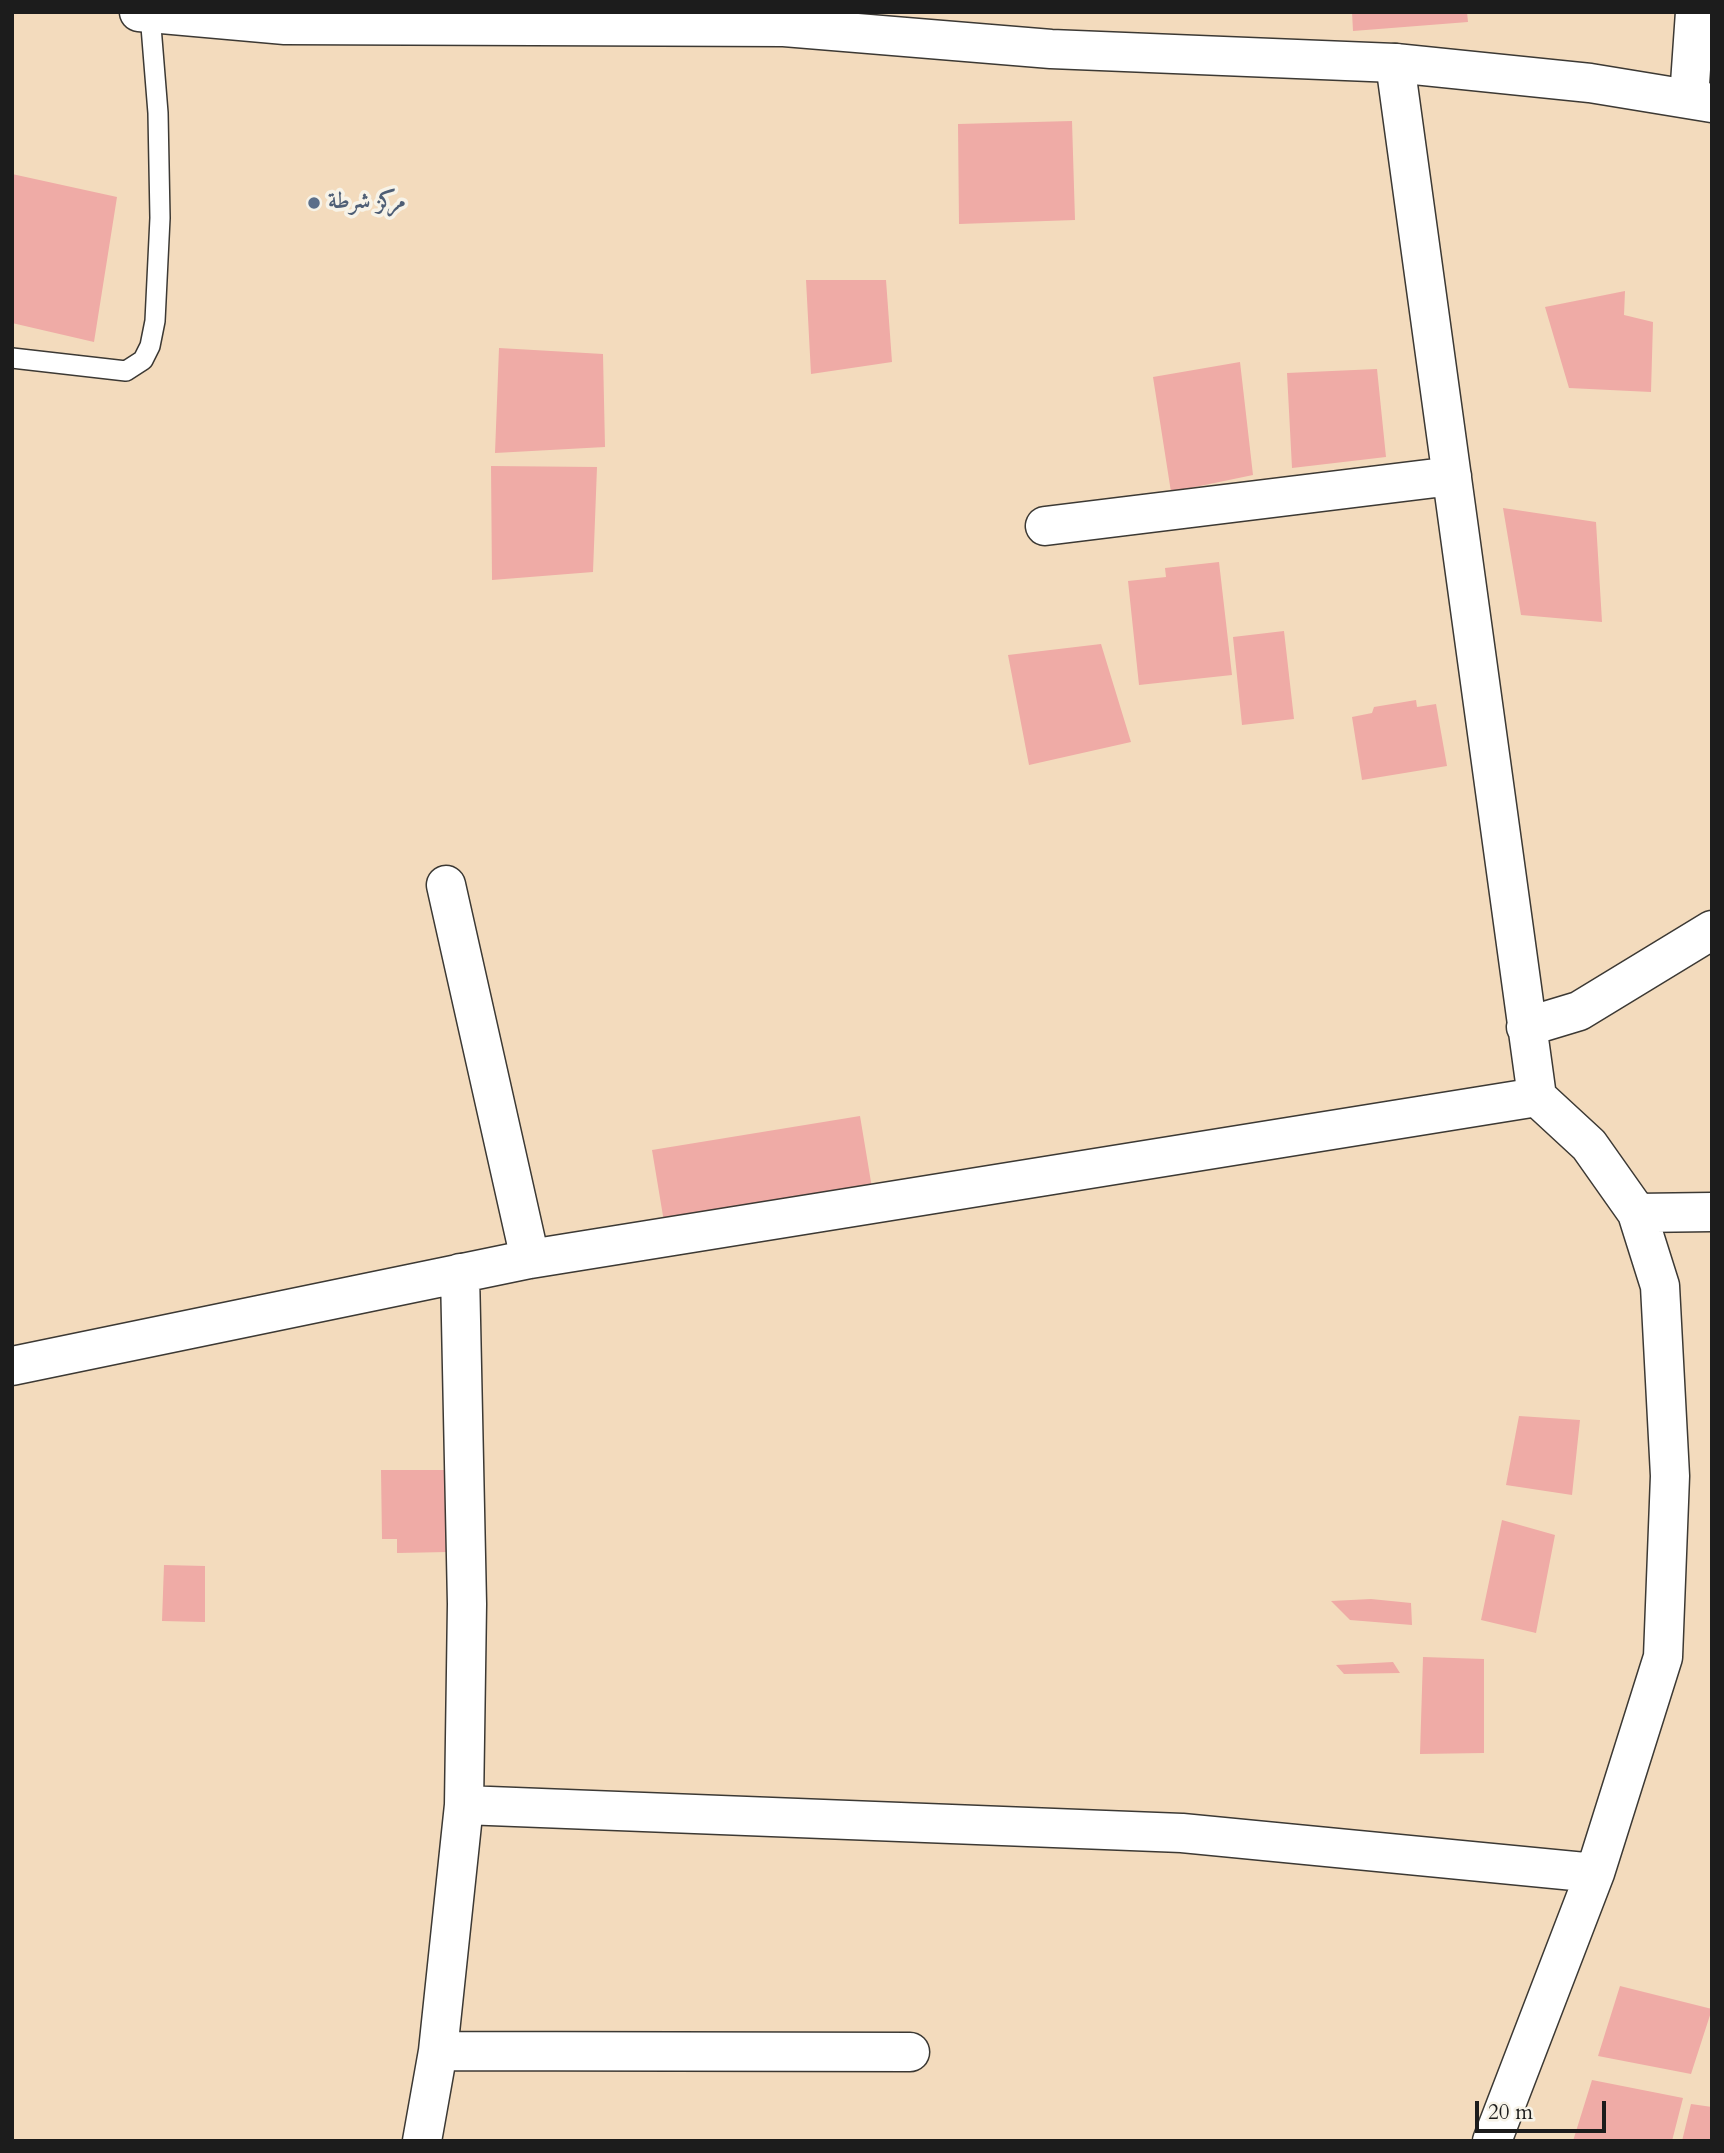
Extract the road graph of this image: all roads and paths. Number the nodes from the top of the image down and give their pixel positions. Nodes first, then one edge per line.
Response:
1 (1695, 12) edge
2 (145, 13) edge
3 (782, 20) edge
4 (1395, 63) junction
5 (1700, 100) edge
6 (12, 358) edge
7 (1452, 476) junction
8 (1045, 526) dead end
9 (446, 885) dead end
10 (1712, 930) edge
11 (1526, 1027) junction
12 (1537, 1097) junction
13 (1712, 1212) edge
14 (1637, 1213) junction
15 (530, 1259) junction
16 (460, 1273) junction
17 (12, 1366) edge
18 (464, 1805) junction
19 (1595, 1873) junction
20 (438, 2051) junction
21 (910, 2052) dead end
22 (422, 2141) edge
23 (1492, 2141) edge

1 - 5 street
2 - 3 street
2 - 6 lane
3 - 4 street
4 - 5 street
4 - 7 street
7 - 8 street
7 - 11 street
9 - 15 street
10 - 11 street
11 - 12 street
12 - 14 street
12 - 15 street
13 - 14 street
14 - 19 street
15 - 16 street
16 - 17 street
16 - 18 street
18 - 19 street
18 - 20 street
19 - 23 street
20 - 21 street
20 - 22 street

